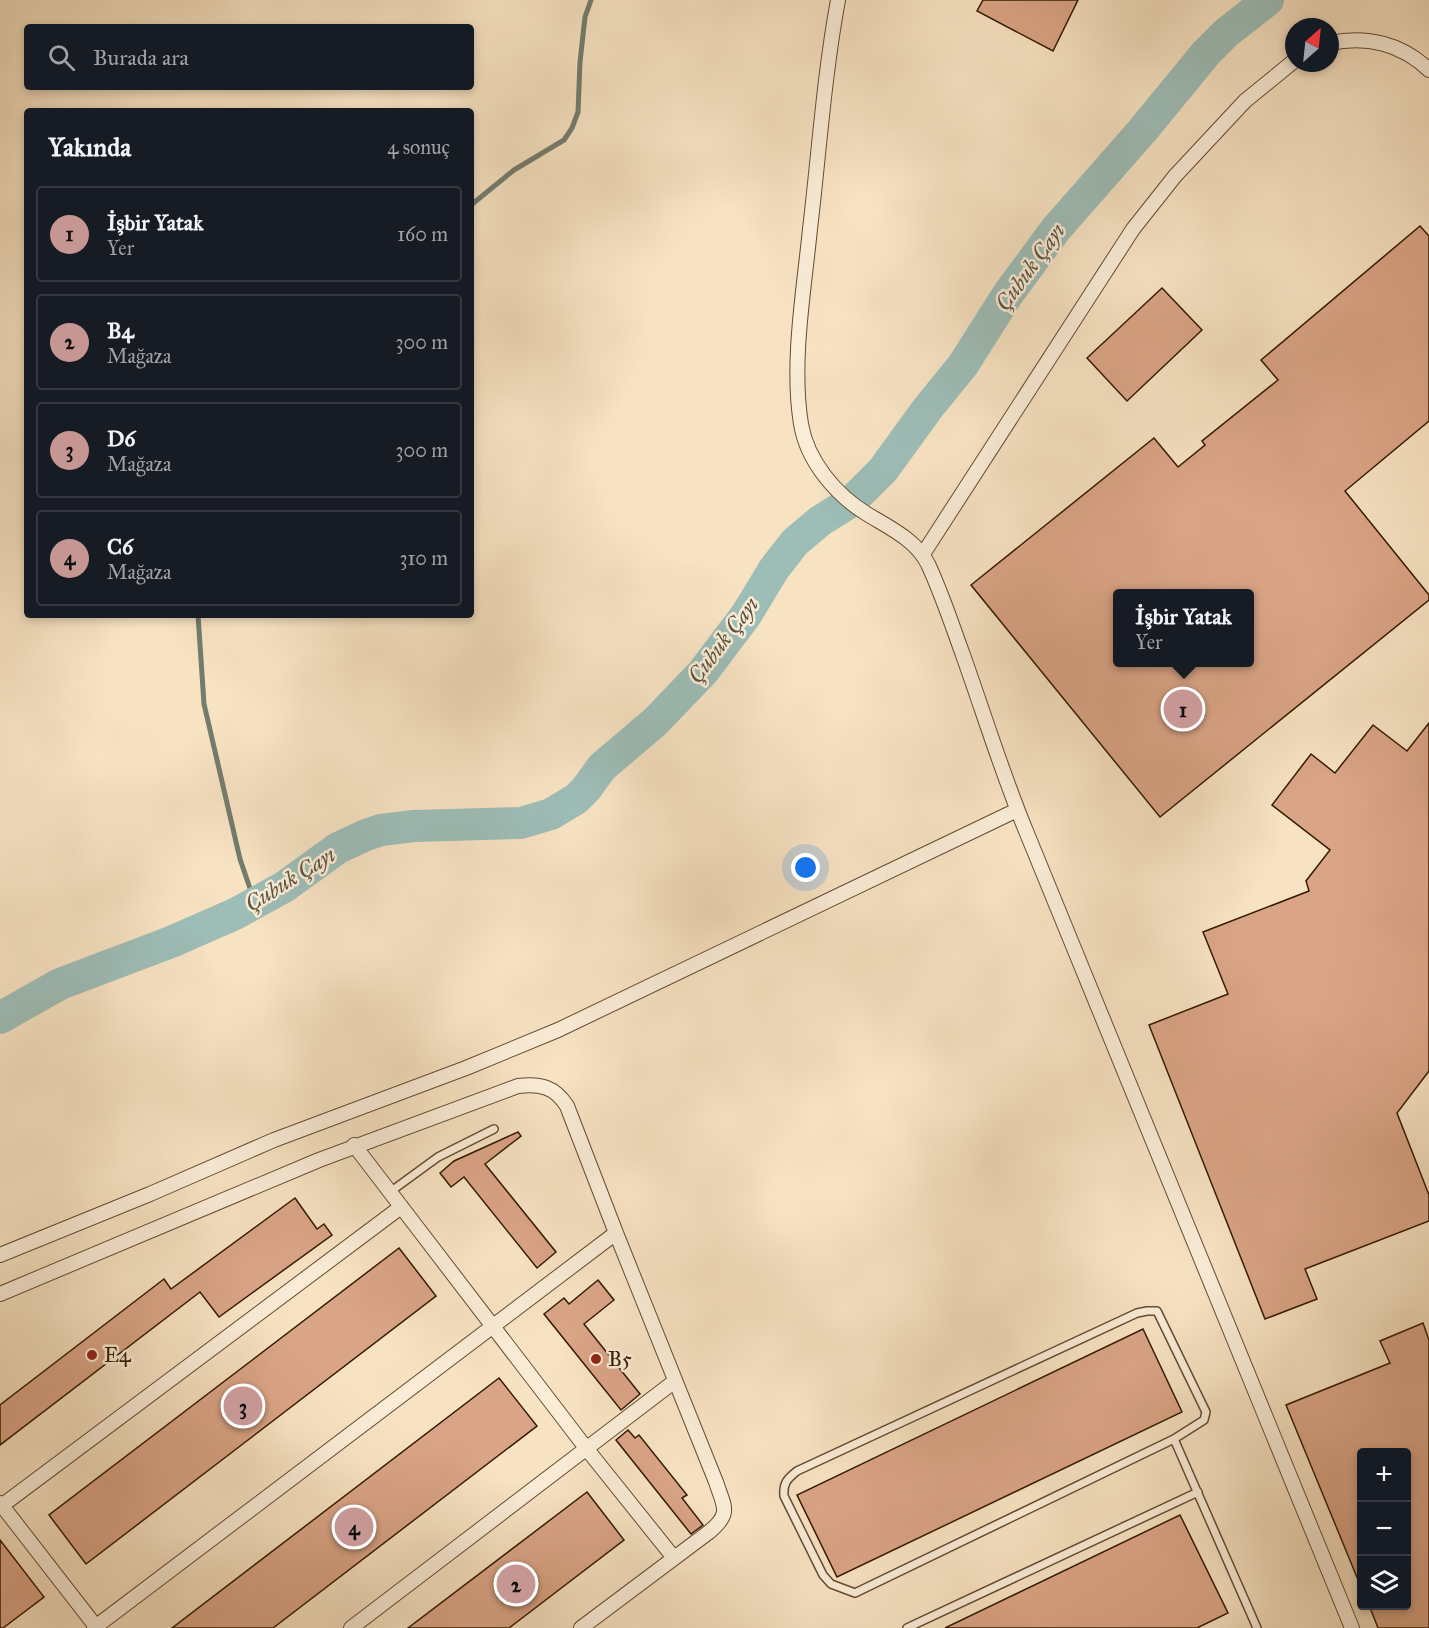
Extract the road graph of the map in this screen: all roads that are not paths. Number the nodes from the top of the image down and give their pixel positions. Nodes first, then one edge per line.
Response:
1 (838, 0) edge
2 (1339, 41) edge
3 (1285, 68) edge
4 (1429, 70) edge
5 (923, 554) junction
6 (1017, 810) junction
7 (494, 1129) dead end
8 (354, 1145) junction
9 (390, 1192) junction
10 (401, 1207) junction
11 (616, 1233) junction
12 (0, 1255) edge
13 (0, 1294) edge
14 (492, 1326) junction
15 (675, 1381) junction
16 (1174, 1439) junction
17 (586, 1448) junction
18 (1198, 1492) junction
19 (1, 1505) edge
20 (674, 1558) junction
21 (96, 1628) edge
22 (351, 1628) edge
23 (581, 1628) edge
24 (907, 1628) edge
25 (1257, 1628) edge
26 (1352, 1628) edge

1 - 5 street
2 - 4 street
3 - 5 street
5 - 6 street
6 - 12 street
6 - 26 street
7 - 9 lane
8 - 9 street
8 - 11 street
8 - 13 street
9 - 10 street
10 - 14 street
10 - 19 street
11 - 14 street
11 - 15 street
14 - 17 street
14 - 21 street
15 - 17 street
15 - 20 street
16 - 16 lane
16 - 18 lane
17 - 20 street
17 - 22 street
18 - 24 lane
18 - 25 lane
19 - 21 street
20 - 23 street

